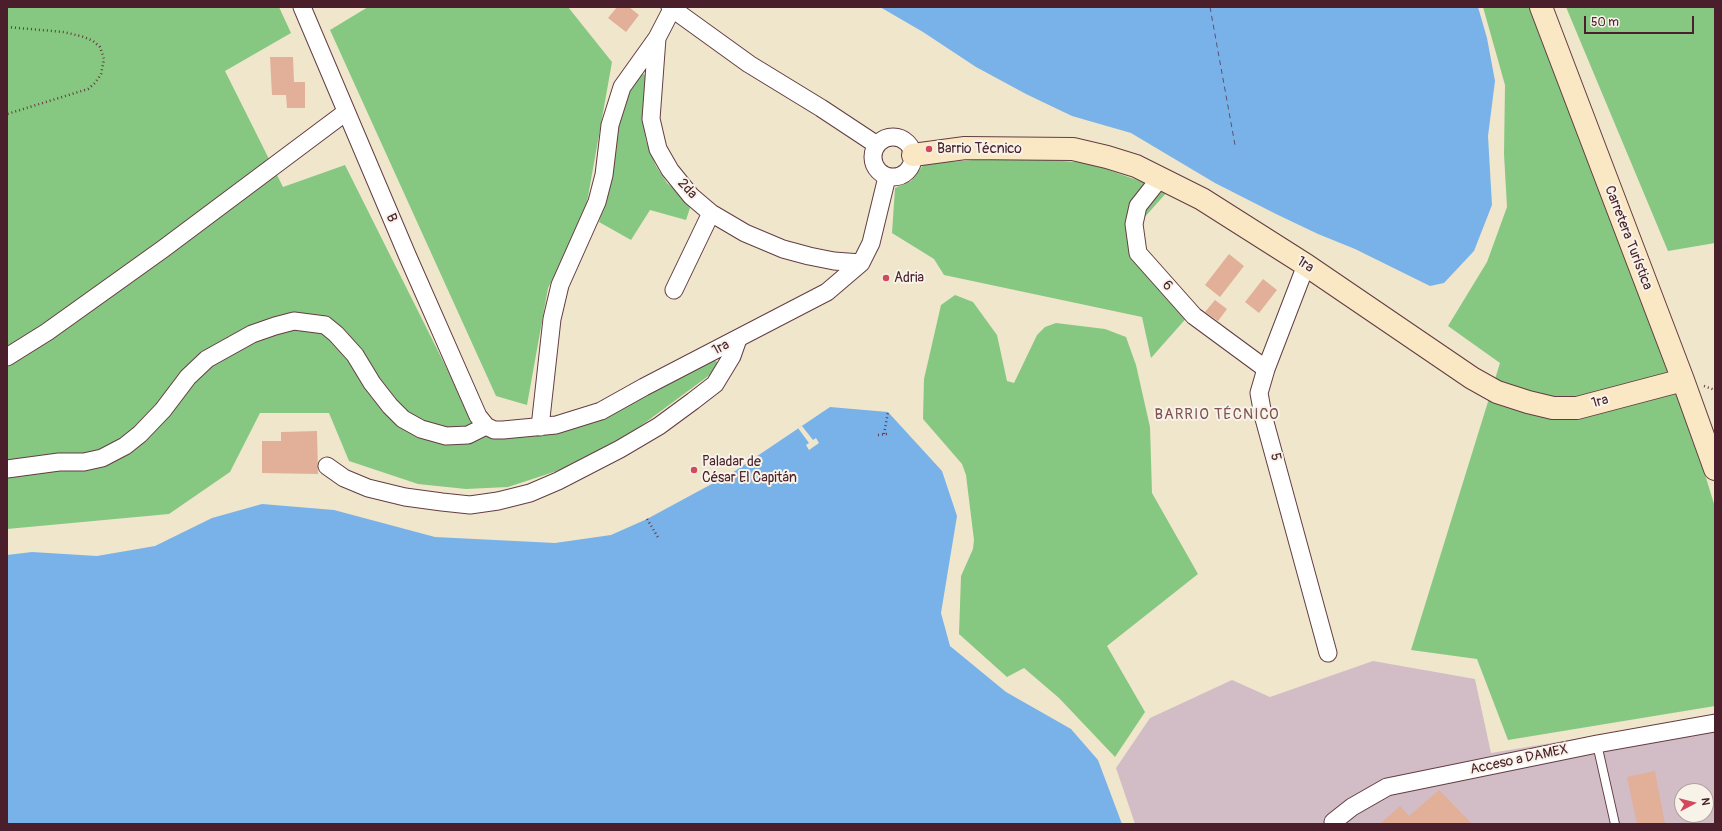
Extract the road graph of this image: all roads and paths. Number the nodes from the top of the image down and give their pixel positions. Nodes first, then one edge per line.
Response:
1 (302, 7) edge
2 (1541, 7) edge
3 (671, 8) edge
4 (7, 27) edge
5 (657, 38) junction
6 (346, 112) junction
7 (7, 114) edge
8 (877, 145) junction
9 (913, 155) junction
10 (887, 177) junction
11 (1161, 178) junction
12 (711, 214) junction
13 (861, 263) junction
14 (1306, 265) junction
15 (674, 290) dead end
16 (738, 339) junction
17 (7, 357) edge
18 (1266, 369) junction
19 (1683, 380) junction
20 (888, 412) dead end
21 (486, 426) junction
22 (540, 427) junction
23 (878, 435) dead end
24 (326, 466) dead end
25 (1715, 469) edge
26 (7, 470) edge
27 (647, 519) dead end
28 (659, 539) dead end
29 (1328, 653) dead end
30 (1715, 723) edge
31 (1597, 744) junction
32 (1333, 822) dead end
33 (1615, 824) edge

1 - 6 street, B
2 - 19 street, Carretera Turística
3 - 5 street, 2da
3 - 8 street
4 - 7 path
5 - 12 street, 2da
5 - 22 street
6 - 17 street
6 - 21 street, B
8 - 9 street
8 - 10 street
9 - 10 street
9 - 11 street, 1ra
10 - 13 street, 1ra
11 - 14 street, 1ra
11 - 18 street, 6
12 - 13 street, 2da
12 - 15 street
13 - 16 street, 1ra
14 - 18 street, 5
14 - 19 street, 1ra
16 - 22 street, 1ra
16 - 24 street
18 - 29 street, 5
19 - 25 street, Carretera Turística
20 - 23 path
21 - 22 street, 1ra
21 - 26 street
27 - 28 path
30 - 31 street, Acceso a DAMEX
31 - 32 street, Acceso a DAMEX
31 - 33 lane

